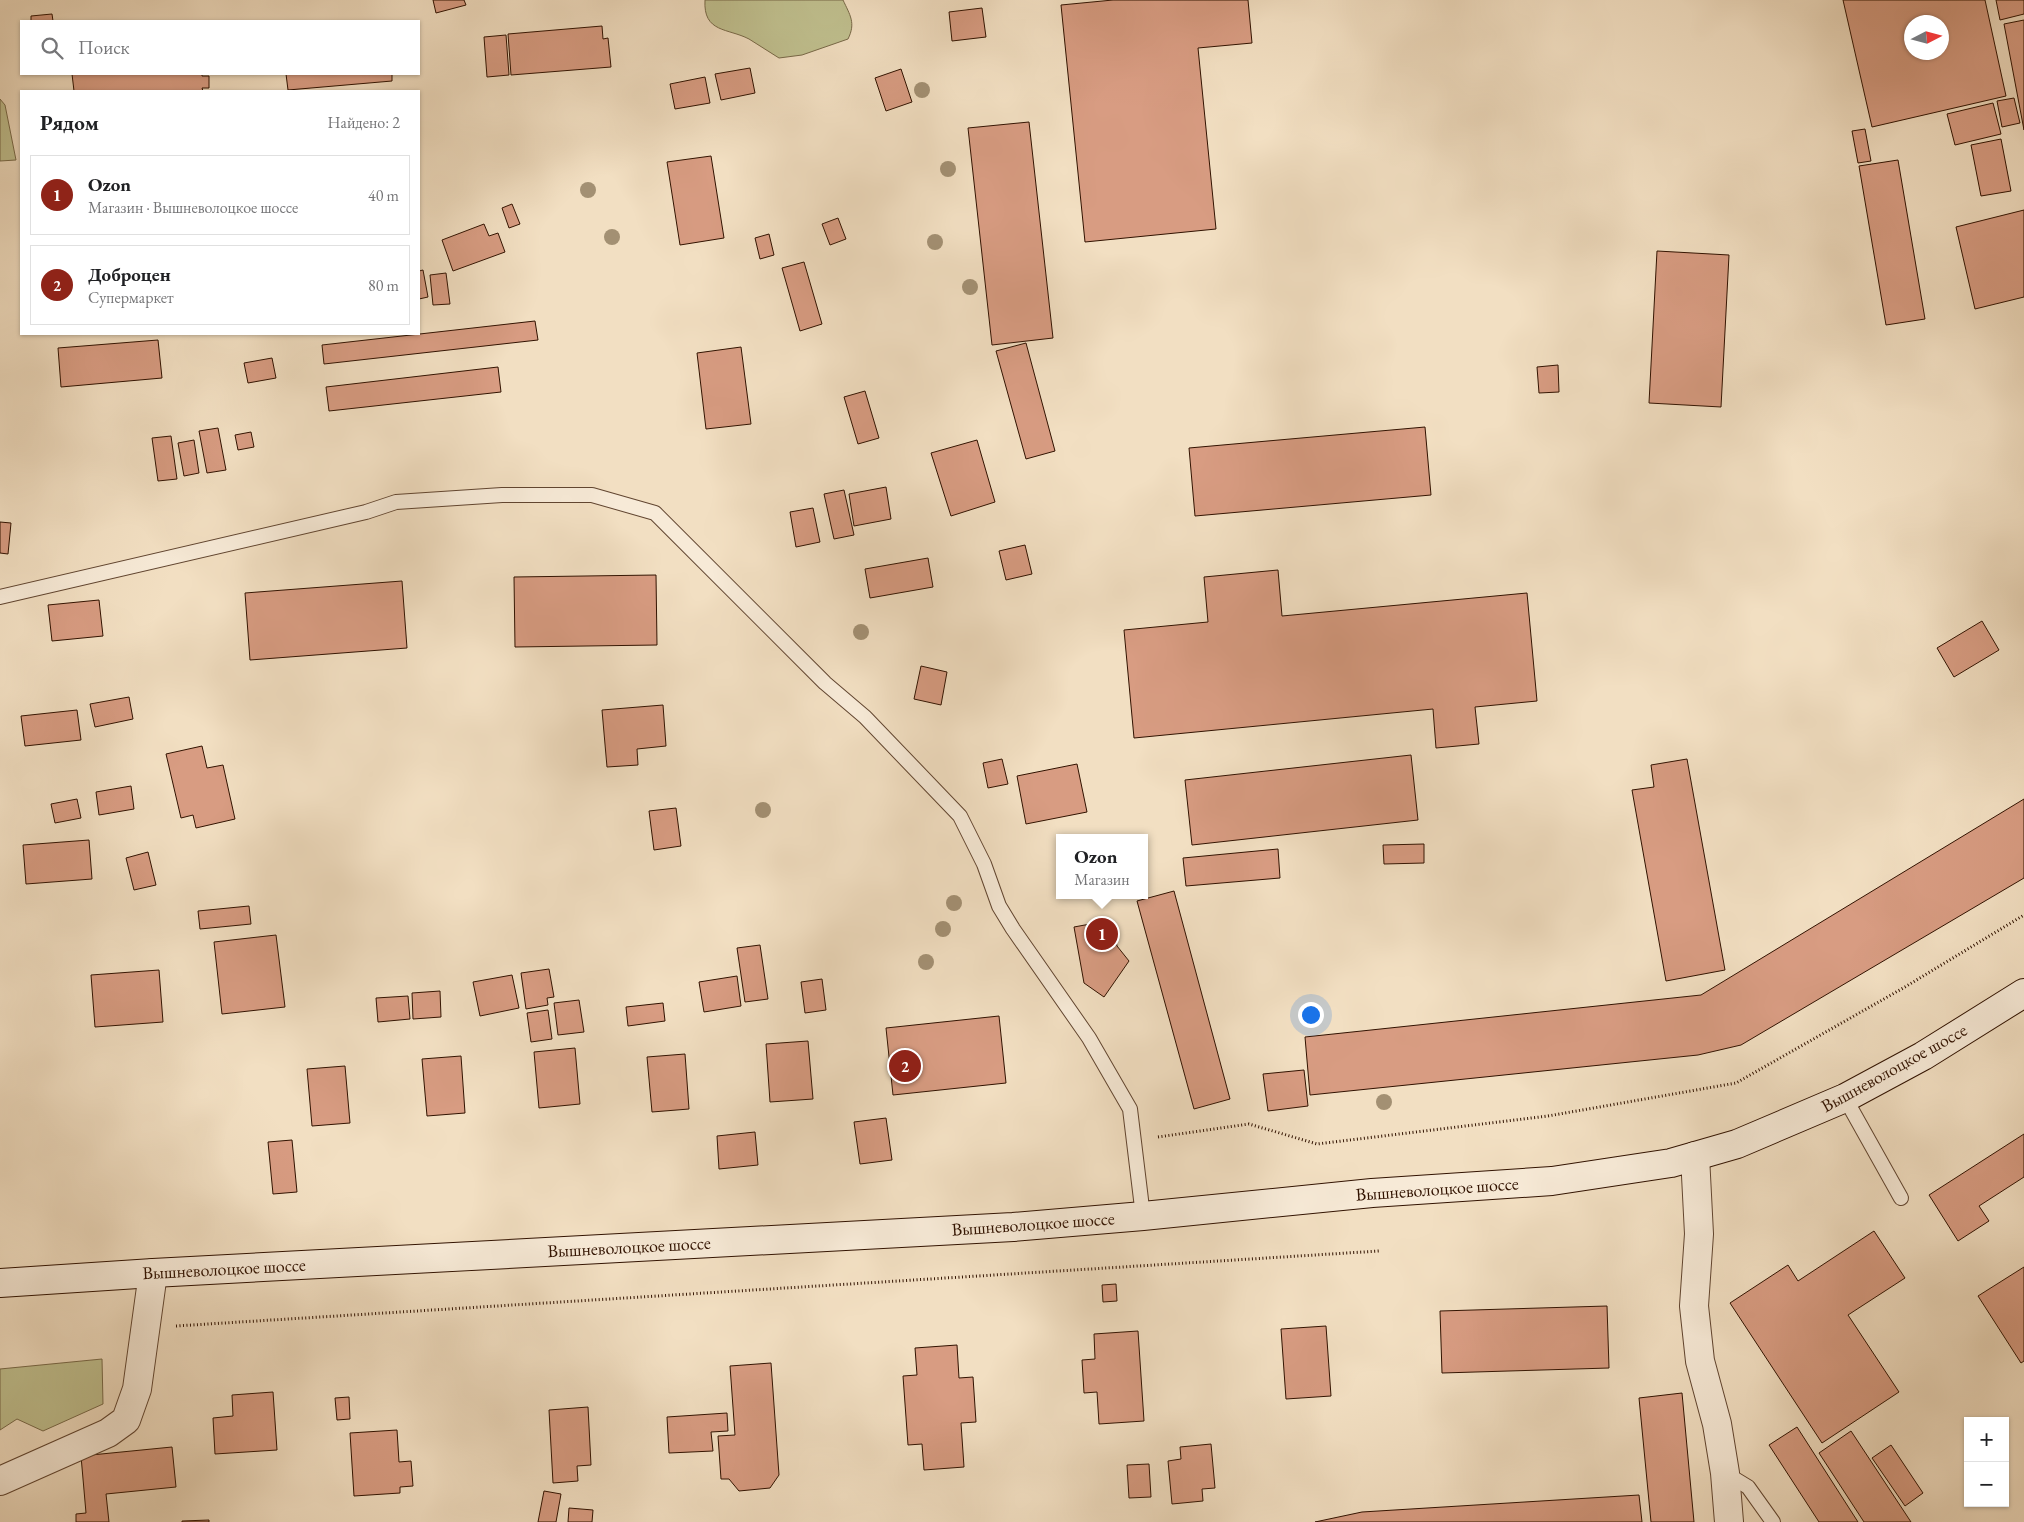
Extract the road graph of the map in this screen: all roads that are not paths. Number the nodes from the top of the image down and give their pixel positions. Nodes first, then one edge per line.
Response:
1 (0, 597) edge
2 (2024, 993) edge
3 (1845, 1098) junction
4 (1694, 1156) junction
5 (1901, 1198) dead end
6 (1144, 1216) junction
7 (153, 1273) junction
8 (0, 1283) edge
9 (1725, 1473) junction
10 (0, 1481) edge
11 (1729, 1522) edge
12 (1773, 1522) edge

1 - 6 lane
2 - 3 main road, Вышневолоцкое шоссе
3 - 4 main road, Вышневолоцкое шоссе
3 - 5 lane
4 - 6 main road, Вышневолоцкое шоссе
4 - 9 main road
6 - 7 main road, Вышневолоцкое шоссе
7 - 8 main road, Вышневолоцкое шоссе
7 - 10 main road
9 - 11 main road
9 - 12 lane

